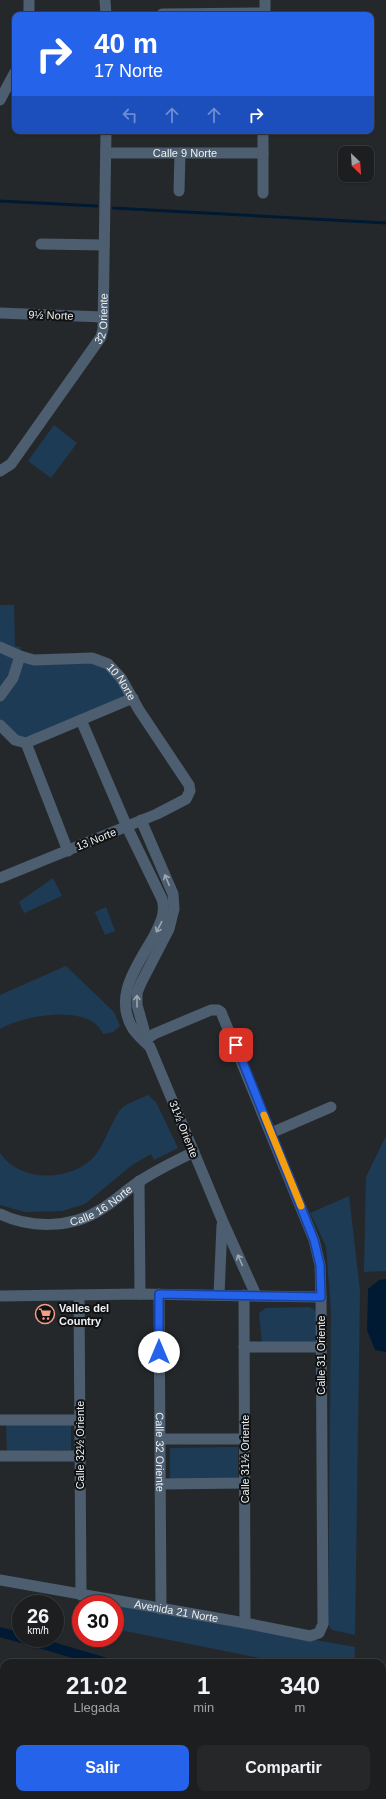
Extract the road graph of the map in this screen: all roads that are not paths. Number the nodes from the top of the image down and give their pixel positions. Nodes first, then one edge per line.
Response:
1 (29, 0) edge
2 (105, 0) edge
3 (264, 0) edge
4 (29, 12) edge
5 (106, 12) edge
6 (265, 12) edge
7 (12, 78) edge
8 (0, 100) edge
9 (106, 134) edge
10 (263, 134) edge
11 (106, 153) junction
12 (180, 153) junction
13 (263, 154) junction
14 (179, 191) dead end
15 (263, 193) dead end
16 (42, 244) dead end
17 (104, 245) junction
18 (0, 313) edge
19 (103, 317) junction
20 (0, 471) edge
21 (0, 647) edge
22 (20, 656) junction
23 (0, 696) edge
24 (133, 698) junction
25 (81, 720) junction
26 (0, 725) edge
27 (26, 743) junction
28 (189, 795) joint
29 (141, 820) junction
30 (127, 827) junction
31 (68, 851) junction
32 (0, 878) edge
33 (169, 912) junction
34 (143, 1040) junction
35 (331, 1107) dead end
36 (271, 1133) junction
37 (194, 1152) junction
38 (139, 1182) junction
39 (0, 1214) edge
40 (222, 1222) junction
41 (140, 1294) junction
42 (159, 1294) junction
43 (79, 1295) junction
44 (219, 1295) junction
45 (244, 1295) junction
46 (0, 1296) edge
47 (256, 1296) junction
48 (321, 1297) junction
49 (244, 1347) junction
50 (321, 1347) junction
51 (0, 1420) edge
52 (80, 1420) junction
53 (160, 1439) junction
54 (245, 1439) junction
55 (0, 1456) edge
56 (80, 1456) junction
57 (245, 1483) junction
58 (160, 1484) junction
59 (0, 1580) edge
60 (81, 1595) joint
61 (124, 1603) edge
62 (160, 1609) junction
63 (245, 1623) junction
64 (323, 1624) joint

1 - 4 street
2 - 5 street
3 - 6 street
7 - 8 street
9 - 11 street, 32 Oriente
10 - 13 street
11 - 12 street, Calle 9 Norte
11 - 17 street, 32 Oriente
12 - 13 street, Calle 9 Norte
12 - 14 street
13 - 15 street
16 - 17 street
17 - 19 street, 32 Oriente
18 - 19 street, 9½ Norte
19 - 20 street, 32 Oriente
21 - 22 street, 10 Norte
22 - 23 street
22 - 24 street, 10 Norte
24 - 25 street
24 - 28 street, 10 Norte
25 - 27 street
25 - 30 street
26 - 27 street
27 - 31 street
28 - 29 street, 13 Norte
29 - 30 street, 13 Norte
33 -> 29 street, 31½ Oriente
30 - 31 street, 13 Norte
30 - 33 street
31 - 32 street, 13 Norte
33 - 34 street, 31½ Oriente
34 - 36 street, Calle 31 Oriente
34 - 37 street, 31½ Oriente
35 - 36 street
36 - 48 street, Calle 31 Oriente
37 - 38 street, Calle 16 Norte
37 - 40 street, 31½ Oriente
38 - 39 street, Calle 16 Norte
38 - 41 street
40 - 44 street, 31½ Oriente
47 -> 40 street, 31½ Oriente
41 - 42 street
41 - 43 street
42 - 44 street
42 - 53 street, Calle 32 Oriente
43 - 46 street
43 - 52 street, Calle 32½ Oriente
44 - 45 street
45 - 47 street
45 - 49 street, Calle 31½ Oriente
47 - 48 street
48 - 50 street, Calle 31 Oriente
49 - 50 street
49 - 54 street, Calle 31½ Oriente
50 - 64 street, Calle 31 Oriente
51 - 52 street
52 - 56 street, Calle 32½ Oriente
53 - 54 street
53 - 58 street, Calle 32 Oriente
54 - 57 street, Calle 31½ Oriente
55 - 56 street
56 - 60 street, Calle 32½ Oriente
57 - 58 street
57 - 63 street, Calle 31½ Oriente
58 - 62 street, Calle 32 Oriente
59 - 60 street, Avenida 21 Norte
61 - 62 street, Avenida 21 Norte
62 - 63 street, Avenida 21 Norte
63 - 64 street, Avenida 21 Norte

